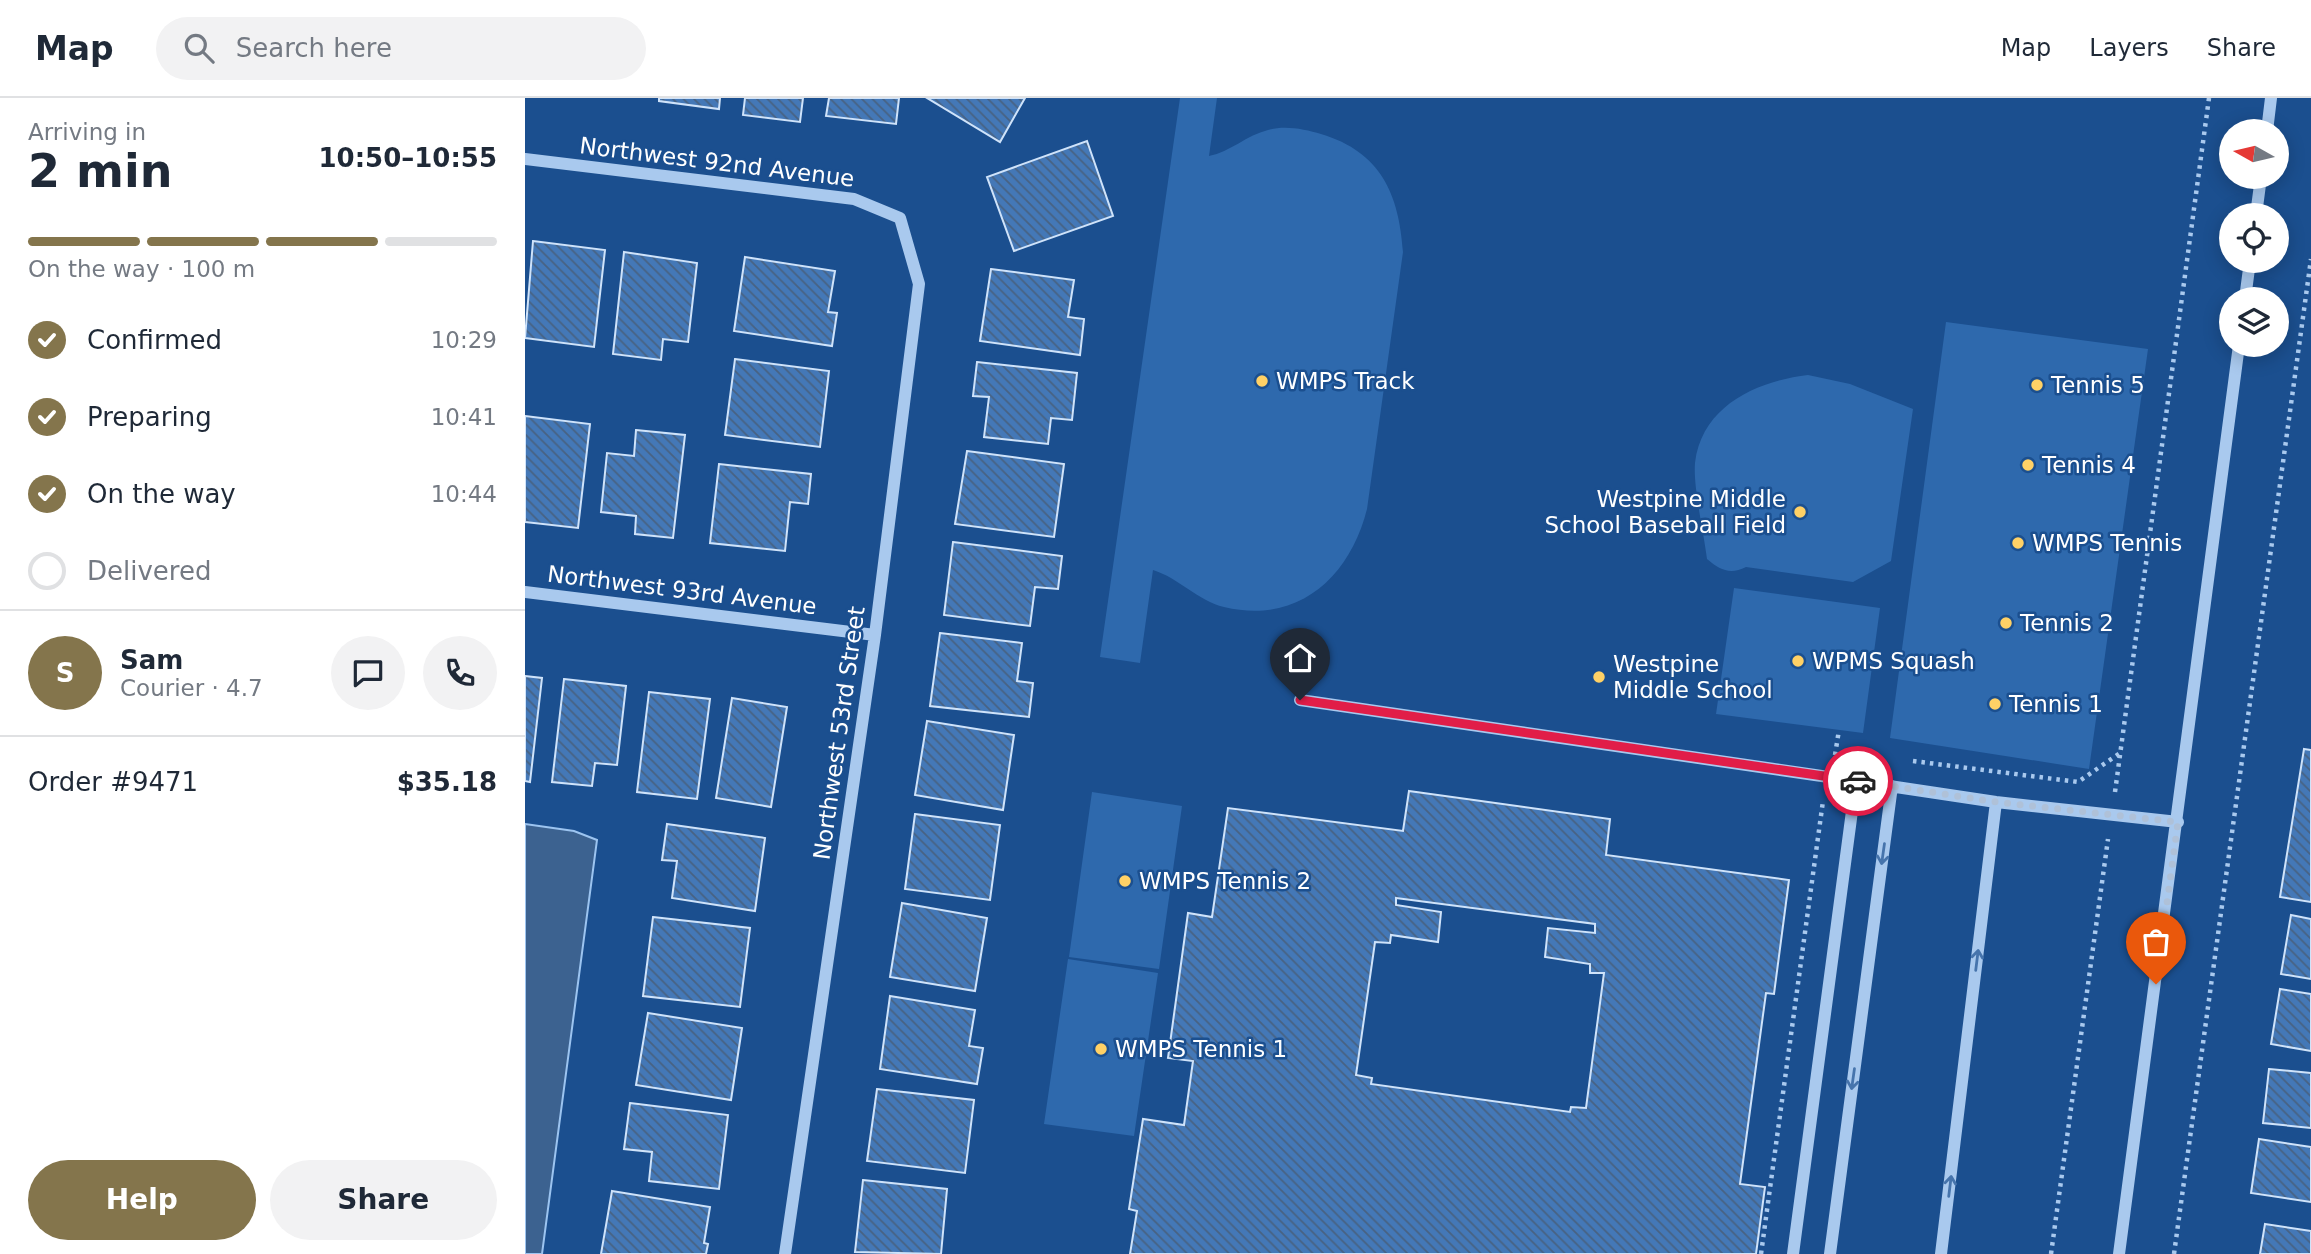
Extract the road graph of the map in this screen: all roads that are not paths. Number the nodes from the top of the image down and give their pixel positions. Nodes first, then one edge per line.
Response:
1 (2271, 98) edge
2 (2268, 119) edge
3 (525, 159) edge
4 (900, 218) joint
5 (2237, 357) edge
6 (525, 592) edge
7 (875, 635) junction
8 (1300, 700) dead end
9 (1856, 780) junction
10 (1892, 786) junction
11 (1996, 802) junction
12 (2178, 822) junction
13 (785, 1254) edge
14 (1793, 1254) edge
15 (1830, 1254) edge
16 (1941, 1254) edge
17 (2119, 1254) edge

1 - 2 street
3 - 4 street, Northwest 92nd Avenue
4 - 7 street, Northwest 53rd Street
5 - 12 street
6 - 7 street, Northwest 93rd Avenue
7 - 13 street, Northwest 53rd Street
8 - 9 street
9 - 10 street
9 - 14 street
10 - 11 street
10 -> 15 street
11 - 12 street
16 -> 11 street
12 - 17 street

